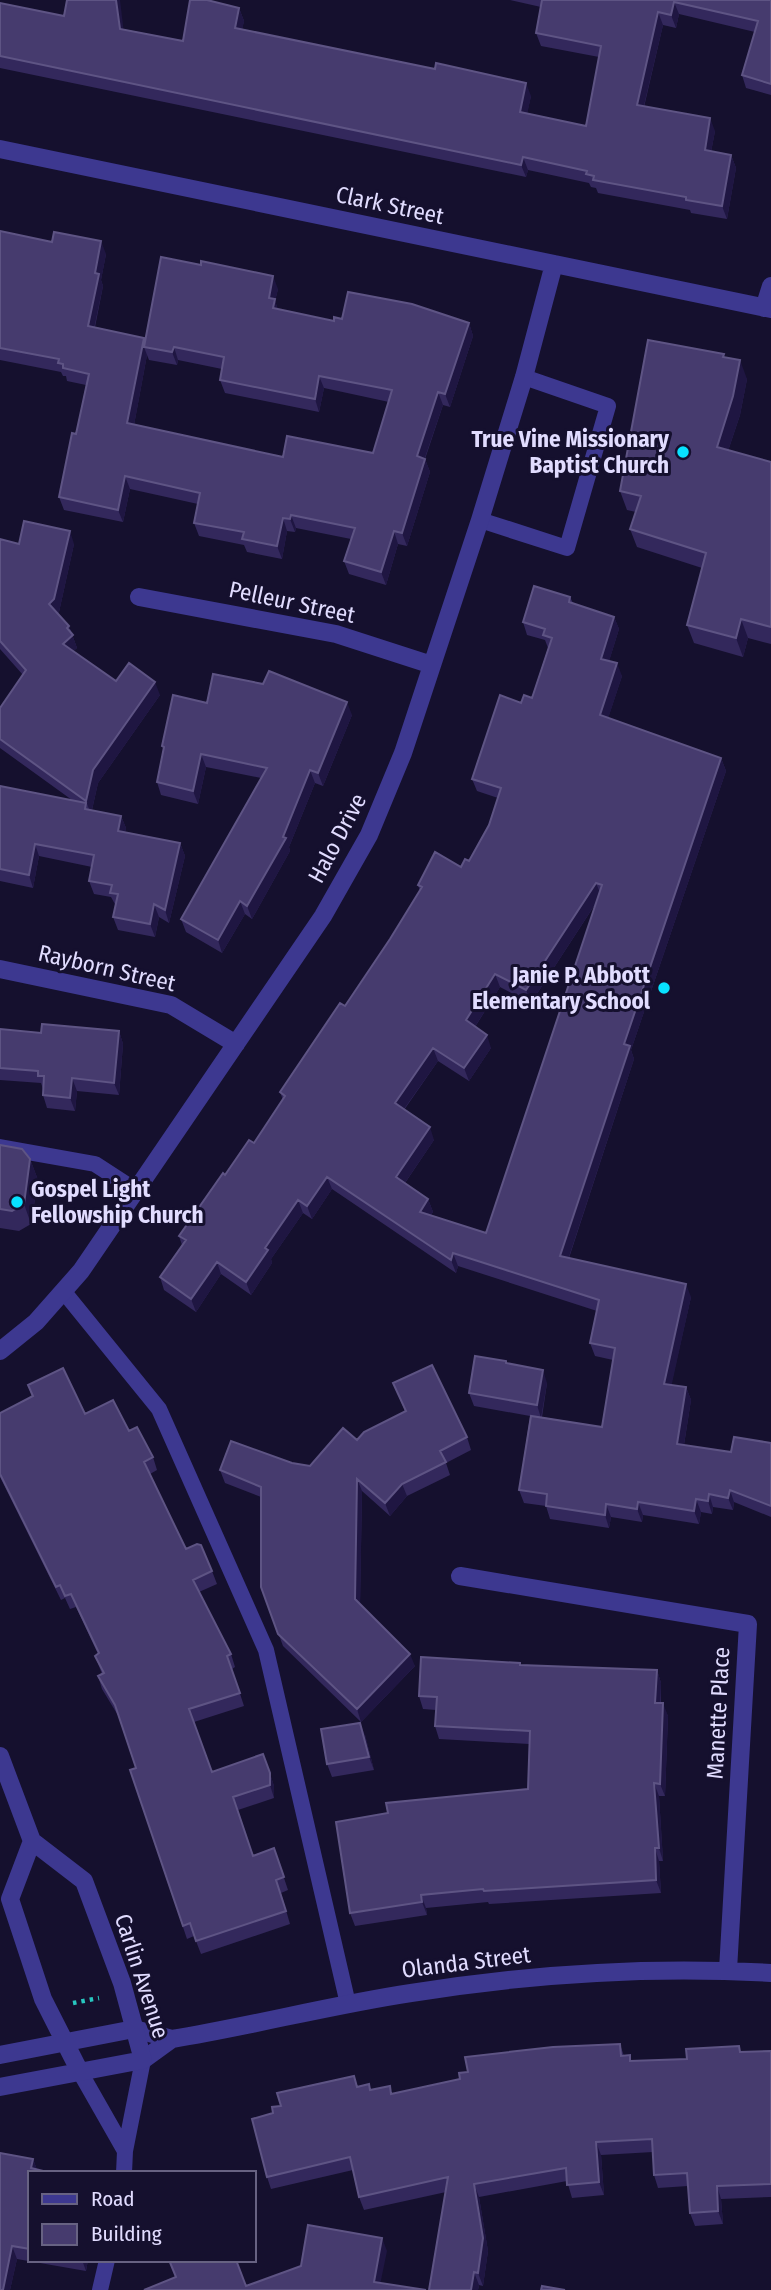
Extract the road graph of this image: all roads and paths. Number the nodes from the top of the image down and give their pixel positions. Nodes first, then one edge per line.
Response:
1 (0, 149) edge
2 (554, 264) junction
3 (771, 286) edge
4 (767, 308) edge
5 (524, 377) junction
6 (480, 520) junction
7 (139, 597) dead end
8 (432, 665) junction
9 (0, 969) edge
10 (236, 1044) junction
11 (0, 1147) edge
12 (135, 1190) junction
13 (64, 1292) junction
14 (0, 1350) edge
15 (460, 1576) dead end
16 (0, 1756) edge
17 (32, 1841) junction
18 (728, 1970) junction
19 (771, 1973) edge
20 (105, 1997) dead end
21 (348, 2004) junction
22 (65, 2005) dead end
23 (134, 2029) junction
24 (172, 2039) junction
25 (65, 2043) junction
26 (0, 2055) edge
27 (143, 2060) junction
28 (80, 2072) junction
29 (0, 2087) edge
30 (125, 2151) junction
31 (124, 2171) edge
32 (107, 2262) edge
33 (100, 2290) edge

1 - 2 street, Clark Street
2 - 4 street, Clark Street
2 - 5 street, Halo Drive
3 - 4 street
5 - 6 street, Halo Drive
5 - 6 lane
6 - 8 street, Halo Drive
7 - 8 street, Pelleur Street
8 - 10 street, Halo Drive
9 - 10 street, Rayborn Street
10 - 12 street, Halo Drive
11 - 12 lane
12 - 13 street, Halo Drive
13 - 14 street, Halo Drive
13 - 21 lane
15 - 18 street, Manette Place
16 - 17 street
17 - 23 street, Carlin Avenue
17 - 25 street
18 - 19 street, Olanda Street
18 - 21 street, Olanda Street
20 - 22 path
21 - 24 street, Olanda Street
23 - 24 street, Olanda Street
23 - 25 street, Olanda Street
23 - 27 street, Carlin Avenue
24 - 27 street, Olanda Street
25 - 26 street, Olanda Street
25 - 28 street
27 - 28 street, Olanda Street
27 - 30 lane, Carlin Avenue
28 - 29 street, Olanda Street
28 - 30 lane
30 - 31 lane, Carlin Avenue
32 - 33 lane

